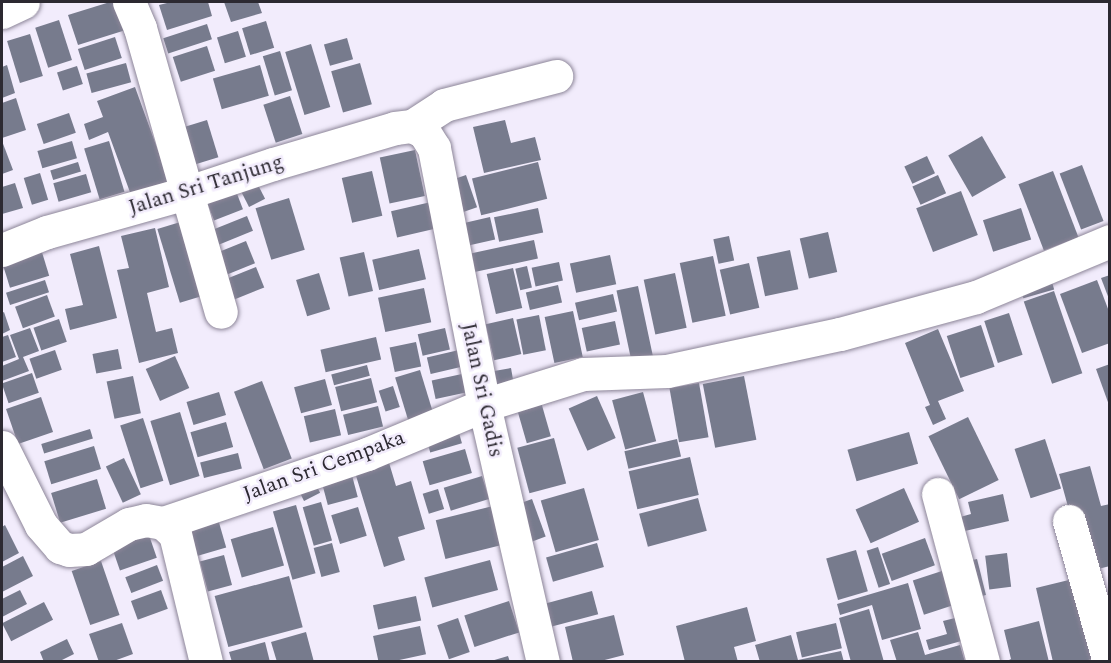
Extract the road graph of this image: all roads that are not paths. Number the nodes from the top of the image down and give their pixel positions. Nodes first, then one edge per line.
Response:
1 (22, 2) edge
2 (129, 2) edge
3 (2, 12) edge
4 (555, 76) dead end
5 (412, 126) junction
6 (186, 193) junction
7 (1110, 241) edge
8 (2, 250) edge
9 (222, 312) dead end
10 (484, 405) junction
11 (2, 447) edge
12 (938, 494) dead end
13 (1069, 520) dead end
14 (163, 523) junction
15 (206, 662) edge
16 (543, 662) edge
17 (983, 662) edge
18 (1109, 662) edge

1 - 3 street
2 - 6 street
4 - 5 street
5 - 6 street, Jalan Sri Tanjung
5 - 10 street, Jalan Sri Gadis
6 - 8 street, Jalan Sri Tanjung
6 - 9 street
7 - 10 street, Jalan Sri Cempaka
10 - 14 street, Jalan Sri Cempaka
10 - 16 street, Jalan Sri Gadis
11 - 14 street, Jalan Sri Cempaka
12 - 17 street
13 - 18 street
14 - 15 street

